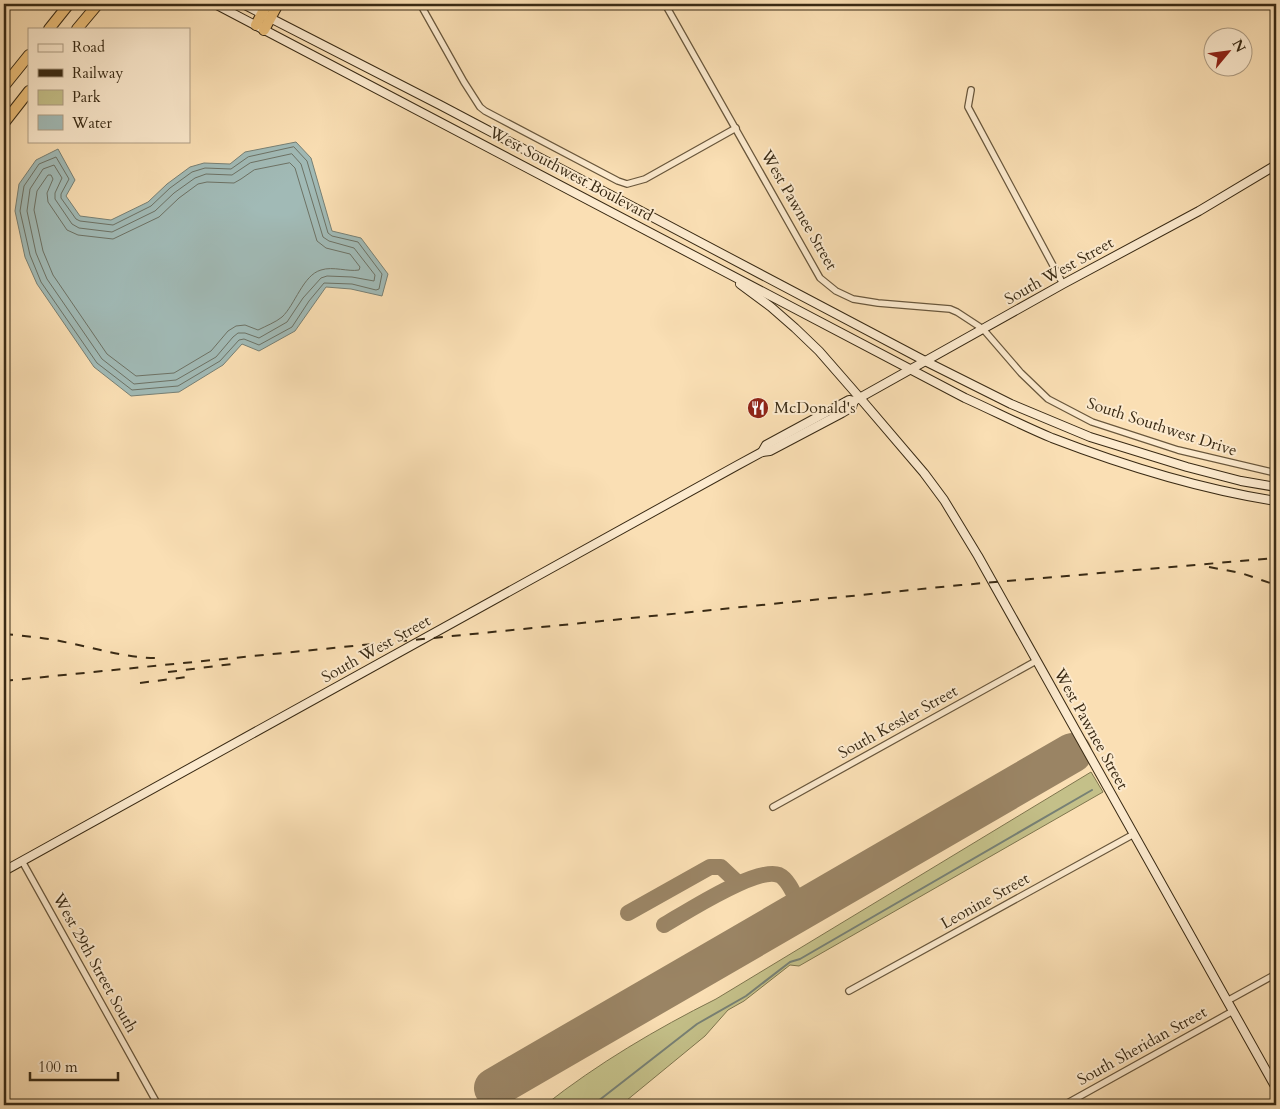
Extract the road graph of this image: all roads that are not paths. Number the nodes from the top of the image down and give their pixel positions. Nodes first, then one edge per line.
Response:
1 (69, 4) edge
2 (98, 4) edge
3 (215, 4) edge
4 (243, 4) edge
5 (267, 4) edge
6 (278, 4) edge
7 (665, 4) edge
8 (423, 9) dead end
9 (266, 16) junction
10 (260, 27) junction
11 (50, 28) edge
12 (78, 28) edge
13 (28, 56) edge
14 (4, 86) edge
15 (970, 90) dead end
16 (28, 92) edge
17 (4, 123) edge
18 (736, 128) junction
19 (1276, 165) edge
20 (718, 268) junction
21 (1063, 284) junction
22 (983, 329) junction
23 (926, 362) junction
24 (913, 370) junction
25 (857, 400) junction
26 (1276, 473) edge
27 (1276, 487) edge
28 (1276, 501) edge
29 (1036, 661) junction
30 (773, 807) dead end
31 (1134, 834) junction
32 (22, 861) junction
33 (4, 871) edge
34 (1276, 974) edge
35 (849, 990) dead end
36 (1228, 1001) junction
37 (1233, 1011) junction
38 (1276, 1088) edge
39 (158, 1105) edge
40 (1064, 1105) edge

1 - 11 highway
2 - 12 highway
3 - 10 main road, West Southwest Boulevard
4 - 9 main road, West Southwest Boulevard
5 - 9 highway
6 - 9 highway
7 - 18 street, West Pawnee Street
8 - 18 street
9 - 10 highway
9 - 23 main road, West Southwest Boulevard
10 - 20 main road, West Southwest Boulevard
13 - 14 highway
15 - 21 street
16 - 17 highway
18 - 22 street, West Pawnee Street
19 - 21 main road, South West Street
20 - 24 main road, West Southwest Boulevard
20 - 25 main road, West Pawnee Street
21 - 22 main road, South West Street
22 - 23 main road, South West Street
22 - 26 street, South Southwest Drive
23 - 24 main road, South West Street
23 - 27 main road, West Southwest Boulevard
24 - 25 main road, South West Street
24 - 28 main road, West Southwest Boulevard
25 - 29 main road, West Pawnee Street
25 - 32 main road, South West Street
29 - 30 street, South Kessler Street
29 - 31 main road, West Pawnee Street
31 - 35 street, Leonine Street
31 - 36 main road, West Pawnee Street
32 - 33 main road, South West Street
32 - 39 street, West 29th Street South
34 - 36 street, South Sheridan Street
36 - 37 main road, West Pawnee Street
37 - 38 main road, West Pawnee Street
37 - 40 street, South Sheridan Street

